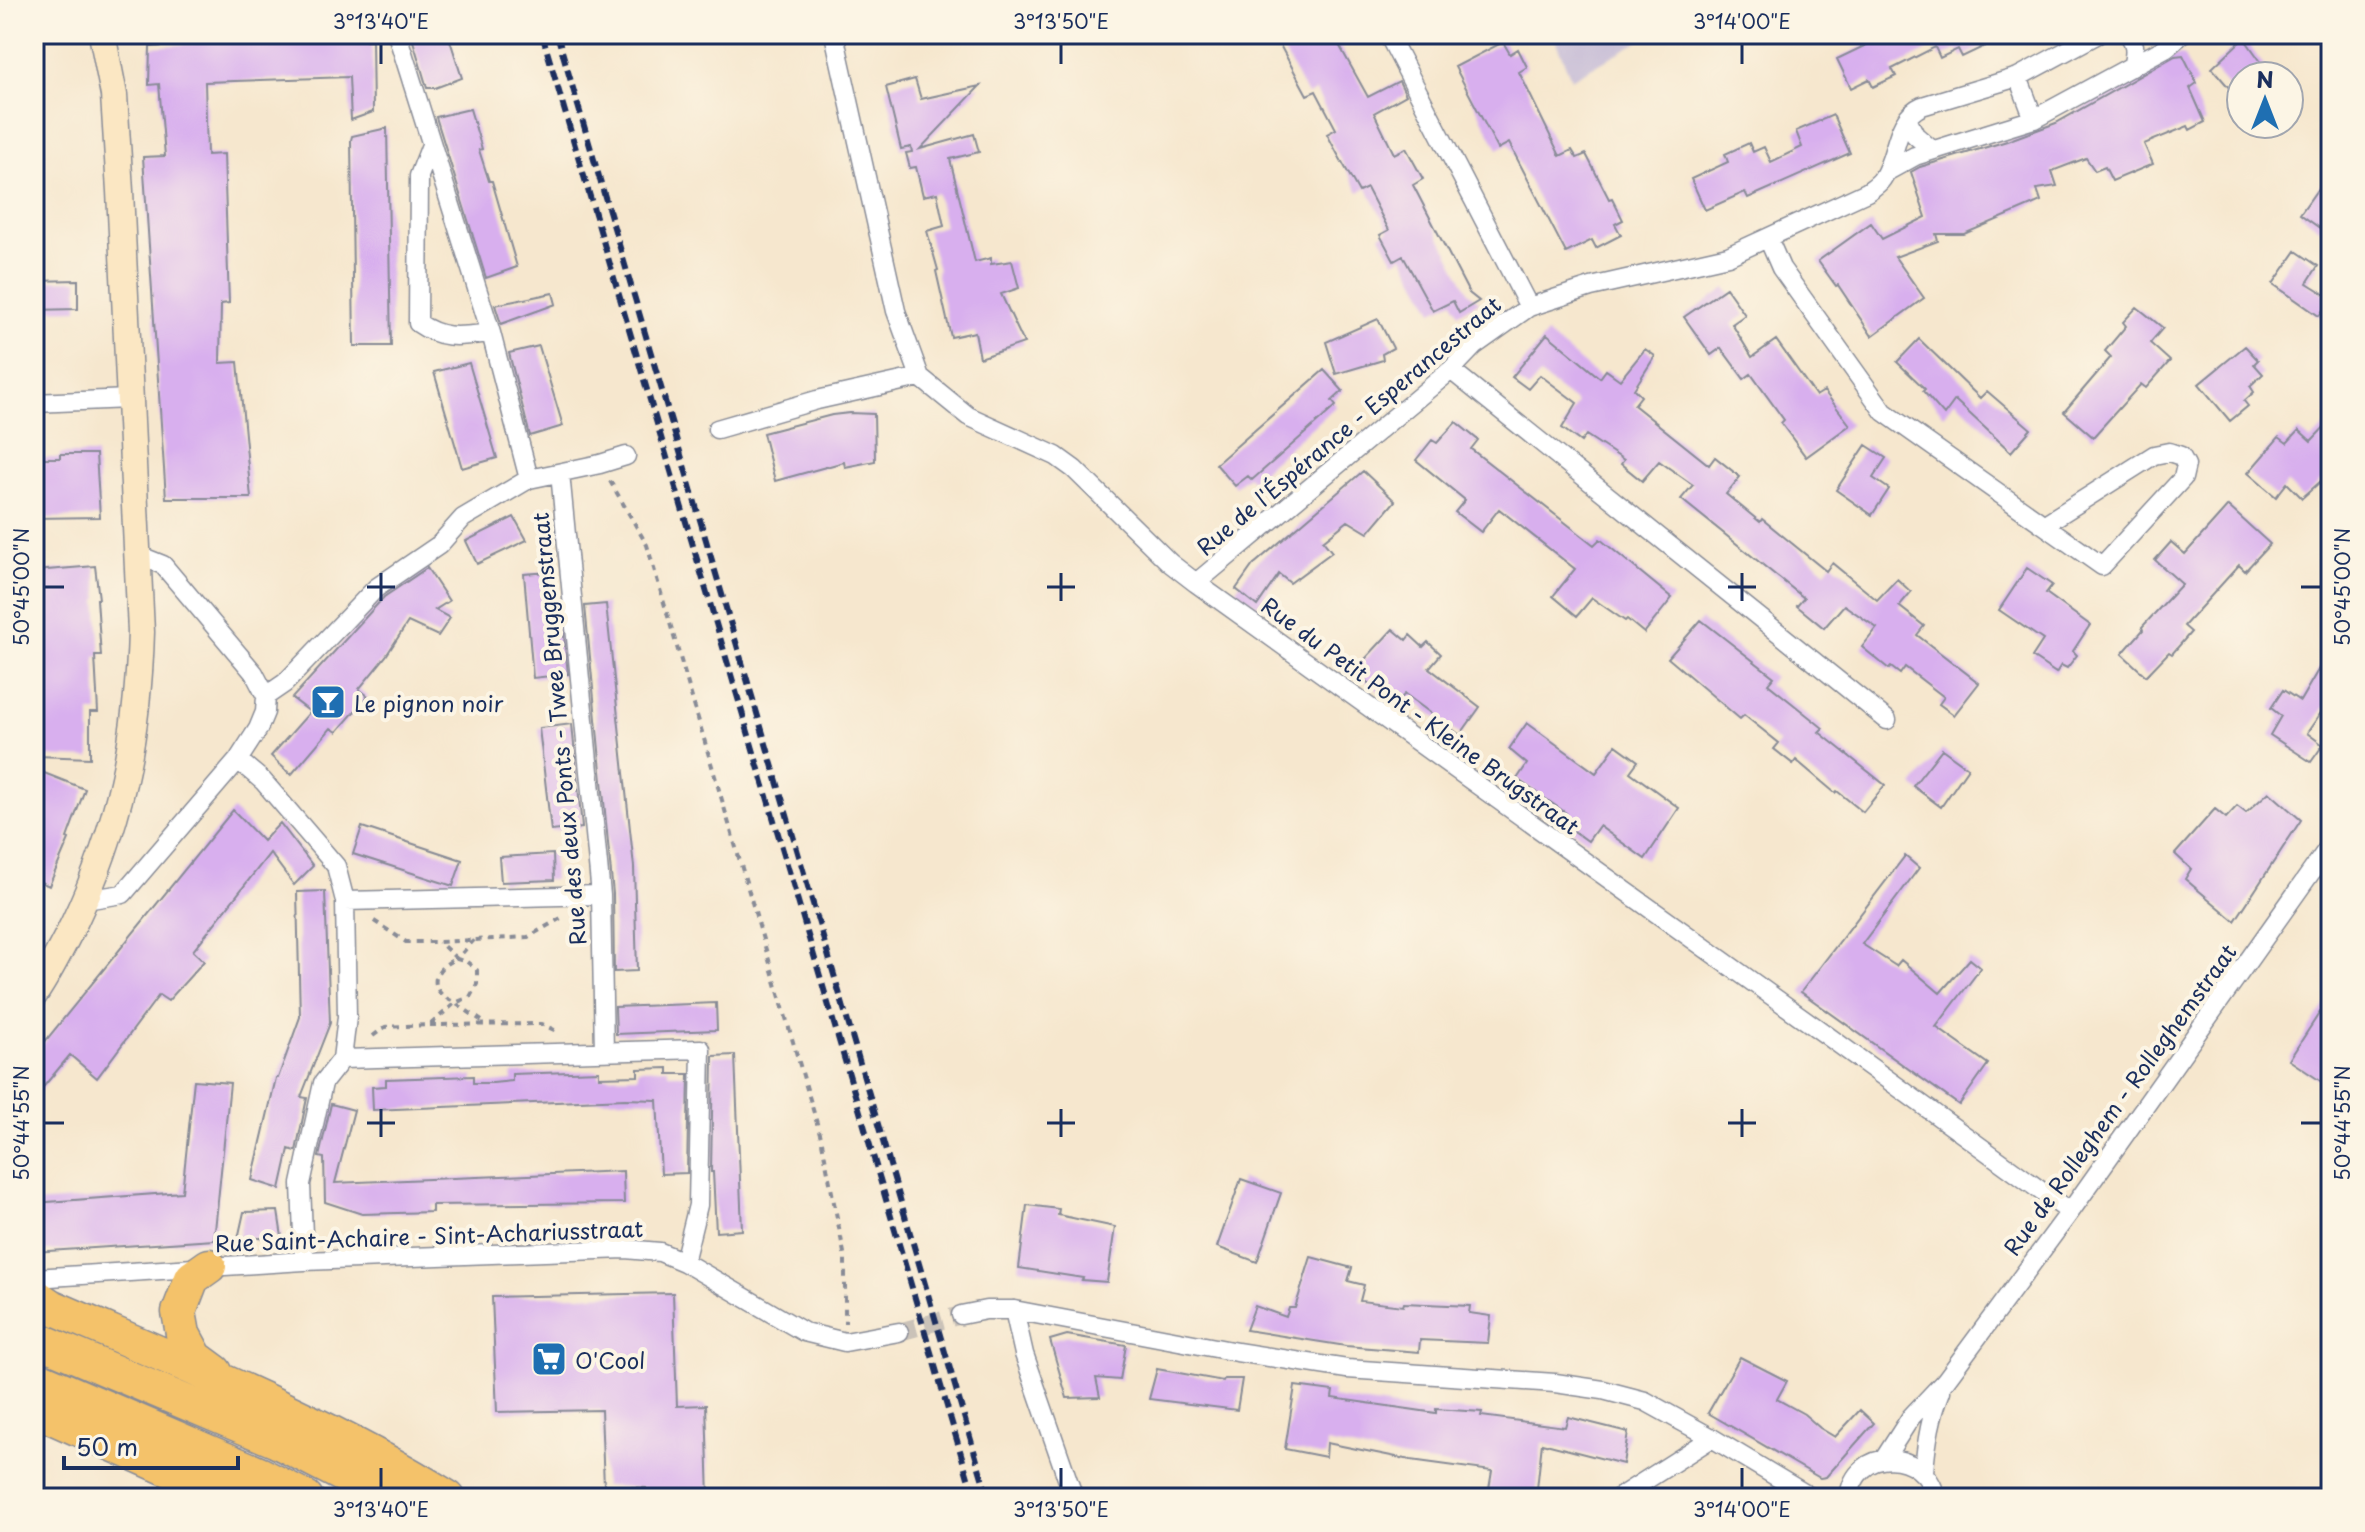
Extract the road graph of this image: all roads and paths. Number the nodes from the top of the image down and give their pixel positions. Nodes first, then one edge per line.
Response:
1 (397, 34) edge
2 (834, 34) edge
3 (1388, 34) edge
4 (2098, 34) edge
5 (2128, 34) edge
6 (2182, 34) edge
7 (107, 36) edge
8 (2132, 67) junction
9 (2018, 77) junction
10 (1907, 119) junction
11 (2034, 119) junction
12 (431, 145) junction
13 (1932, 150) junction
14 (1886, 172) junction
15 (1768, 238) junction
16 (1529, 307) junction
17 (491, 333) junction
18 (1451, 370) junction
19 (920, 377) junction
20 (129, 399) junction
21 (34, 403) edge
22 (717, 429) dead end
23 (626, 456) dead end
24 (600, 464) junction
25 (560, 473) junction
26 (529, 479) junction
27 (2045, 524) junction
28 (138, 555) junction
29 (1196, 583) junction
30 (266, 696) junction
31 (1887, 720) dead end
32 (238, 760) junction
33 (2331, 844) edge
34 (601, 895) junction
35 (85, 900) junction
36 (345, 901) junction
37 (565, 916) dead end
38 (474, 940) junction
39 (439, 942) junction
40 (457, 959) junction
41 (34, 995) edge
42 (455, 1003) junction
43 (429, 1025) junction
44 (487, 1025) junction
45 (604, 1052) junction
46 (342, 1059) junction
47 (2070, 1212) junction
48 (304, 1261) junction
49 (684, 1262) junction
50 (209, 1266) junction
51 (34, 1278) edge
52 (34, 1295) edge
53 (1014, 1310) junction
54 (961, 1315) tunnel mouth
55 (899, 1332) tunnel mouth
56 (34, 1338) edge
57 (845, 1342) junction
58 (34, 1377) edge
59 (1945, 1381) junction
60 (238, 1388) junction
61 (34, 1409) edge
62 (1712, 1438) junction
63 (1884, 1459) junction
64 (1924, 1472) junction
65 (1937, 1497) edge
66 (234, 1498) edge
67 (306, 1498) edge
68 (388, 1498) edge
69 (448, 1498) edge
70 (1074, 1498) edge
71 (1618, 1498) edge
72 (1812, 1498) edge
73 (1849, 1498) edge

1 - 12 street, Rue des deux Ponts - Twee Bruggenstraat
2 - 19 street
3 - 16 street
4 - 9 street
5 - 8 street
6 - 8 street, Rue de l'Éspérance - Esperancestraat
7 - 20 main road
8 - 11 street, Rue de l'Éspérance - Esperancestraat
9 - 10 street
9 - 11 street
10 - 13 street
10 - 14 street, Rue de l'Éspérance - Esperancestraat
11 - 13 street, Rue de l'Éspérance - Esperancestraat
12 - 17 street, Rue des deux Ponts - Twee Bruggenstraat
12 - 17 street
13 - 14 street, Rue de l'Éspérance - Esperancestraat
14 - 15 street, Rue de l'Éspérance - Esperancestraat
15 - 16 street, Rue de l'Éspérance - Esperancestraat
15 - 27 street
16 - 18 street, Rue de l'Éspérance - Esperancestraat
17 - 26 street, Rue des deux Ponts - Twee Bruggenstraat
18 - 29 street, Rue de l'Éspérance - Esperancestraat
18 - 31 street
19 - 22 street
19 - 29 street, Rue du Petit Pont - Kleine Brugstraat
20 - 21 street
20 - 28 main road
23 - 24 street
24 - 25 street
24 - 57 path
25 - 26 street
25 - 34 street, Rue des deux Ponts - Twee Bruggenstraat
26 - 30 street
27 - 27 street
28 - 30 street
28 - 35 main road
29 - 47 street, Rue du Petit Pont - Kleine Brugstraat
30 - 32 street
32 - 35 street
32 - 36 street
33 - 47 street, Rue de Rolleghem - Rolleghemstraat
34 - 36 street
34 - 45 street, Rue des deux Ponts - Twee Bruggenstraat
35 - 41 main road
36 - 39 path
36 - 46 street
37 - 38 path
38 - 39 path
38 - 40 path
39 - 40 path
40 - 42 path
40 - 42 path
42 - 43 path
42 - 44 path
43 - 44 path
43 - 46 path
44 - 45 path
45 - 46 street
45 - 49 street
46 - 48 street
47 - 59 street, Rue de Rolleghem - Rolleghemstraat
48 - 49 street, Rue Saint-Achaire - Sint-Achariusstraat
48 - 50 street, Rue Saint-Achaire - Sint-Achariusstraat
49 - 57 street, Rue Saint-Achaire - Sint-Achariusstraat
50 - 51 street, Rue Saint-Achaire - Sint-Achariusstraat
50 - 60 highway
52 - 60 highway
53 - 54 street
53 - 62 street
53 - 70 street
55 - 57 street, Rue Saint-Achaire - Sint-Achariusstraat
56 - 68 highway
58 - 67 highway
59 - 63 street, Rue de Rolleghem - Rolleghemstraat
59 - 64 street, Rue de Rolleghem - Rolleghemstraat
60 - 69 highway
61 - 66 highway
62 - 71 street
62 - 72 street
63 - 64 street
63 - 73 street, Rue de Rolleghem - Rolleghemstraat
64 - 65 street

